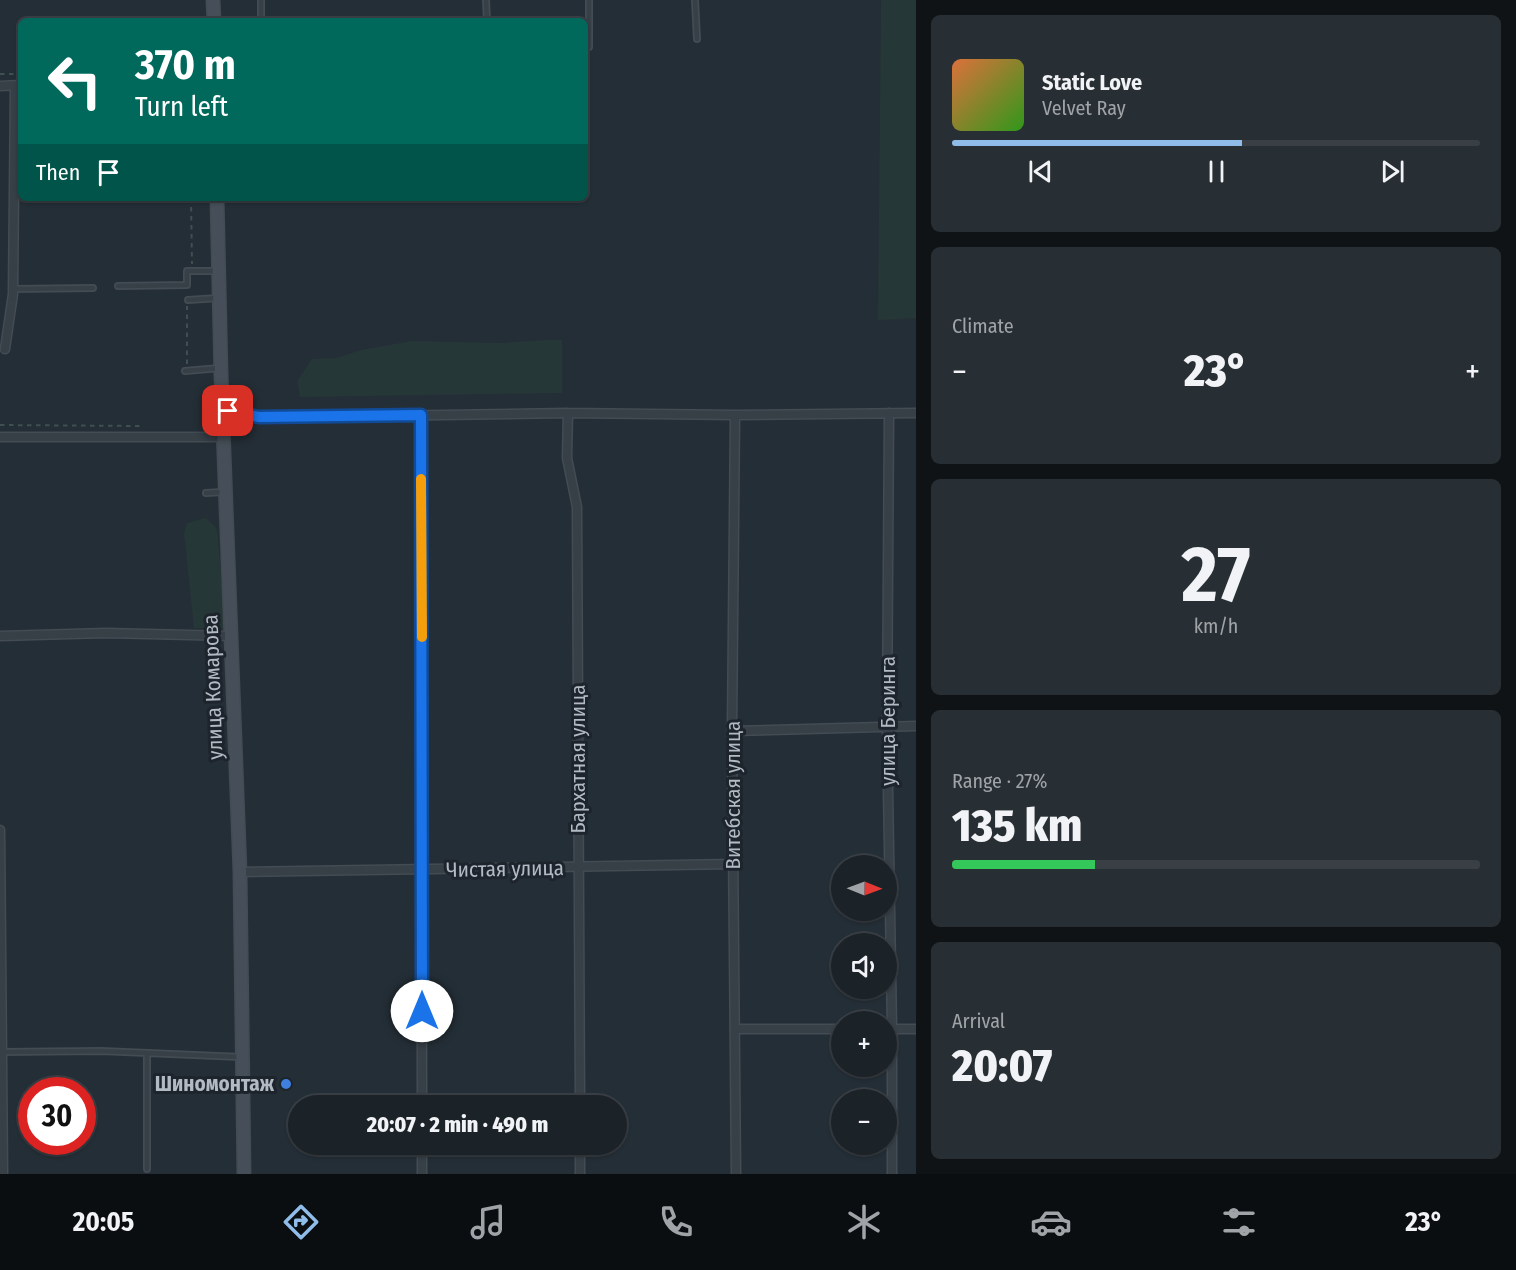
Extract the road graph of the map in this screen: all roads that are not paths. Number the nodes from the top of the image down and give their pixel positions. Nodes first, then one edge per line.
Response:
1 (213, 0) edge
2 (261, 0) edge
3 (486, 0) edge
4 (589, 0) edge
5 (695, 0) edge
6 (214, 18) edge
7 (261, 18) edge
8 (487, 18) edge
9 (697, 39) dead end
10 (589, 47) dead end
11 (0, 86) edge
12 (18, 86) edge
13 (18, 186) edge
14 (217, 201) edge
15 (218, 271) junction
16 (118, 286) dead end
17 (93, 288) dead end
18 (13, 289) junction
19 (219, 298) junction
20 (188, 300) road end
21 (5, 350) dead end
22 (220, 368) junction
23 (186, 370) road end
24 (222, 409) junction
25 (568, 413) junction
26 (889, 413) junction
27 (916, 413) edge
28 (421, 415) junction
29 (735, 415) junction
30 (0, 437) edge
31 (223, 437) junction
32 (226, 492) junction
33 (206, 493) dead end
34 (0, 636) edge
35 (231, 636) junction
36 (916, 726) edge
37 (887, 728) junction
38 (732, 731) junction
39 (0, 830) edge
40 (734, 864) junction
41 (578, 868) junction
42 (422, 871) junction
43 (240, 872) junction
44 (889, 1011) edge
45 (737, 1029) junction
46 (831, 1029) edge
47 (897, 1029) edge
48 (916, 1029) edge
49 (1, 1052) edge
50 (147, 1053) junction
51 (243, 1057) junction
52 (890, 1077) edge
53 (422, 1095) edge
54 (580, 1095) edge
55 (422, 1155) edge
56 (580, 1155) edge
57 (147, 1169) dead end
58 (3, 1174) edge
59 (244, 1174) edge
60 (422, 1174) edge
61 (580, 1174) edge
62 (736, 1174) edge
63 (892, 1174) edge

1 - 6 street
2 - 7 lane
3 - 8 lane
4 - 10 lane
5 - 9 lane
11 - 12 street
12 - 13 street
13 - 18 street
14 - 15 street, улица Комарова
15 - 16 lane
15 - 19 street, улица Комарова
17 - 18 lane
18 - 21 street
19 - 20 lane
19 - 22 street, улица Комарова
22 - 23 lane
22 - 24 street, улица Комарова
24 - 28 street
24 - 31 street, улица Комарова
25 - 28 street
25 - 29 street
25 - 41 street, Бархатная улица
26 - 27 street
26 - 29 street
26 - 37 street, улица Беринга
28 - 42 street
29 - 38 street, Витебская улица
30 - 31 street
31 - 32 street, улица Комарова
32 - 33 lane
32 - 35 street, улица Комарова
34 - 35 street
35 - 43 street, улица Комарова
36 - 37 street
37 - 38 street
37 - 44 street, улица Беринга
38 - 40 street, Витебская улица
39 - 49 street
40 - 41 street, Чистая улица
40 - 45 street, Витебская улица
41 - 42 street, Чистая улица
41 - 54 street, Бархатная улица
42 - 43 street, Чистая улица
42 - 53 street
43 - 51 street, улица Комарова
45 - 46 street
45 - 62 street, Витебская улица
47 - 48 street
49 - 50 lane
49 - 58 street
50 - 51 lane
50 - 57 lane
51 - 59 street, улица Комарова
52 - 63 street, улица Беринга
55 - 60 street
56 - 61 street

